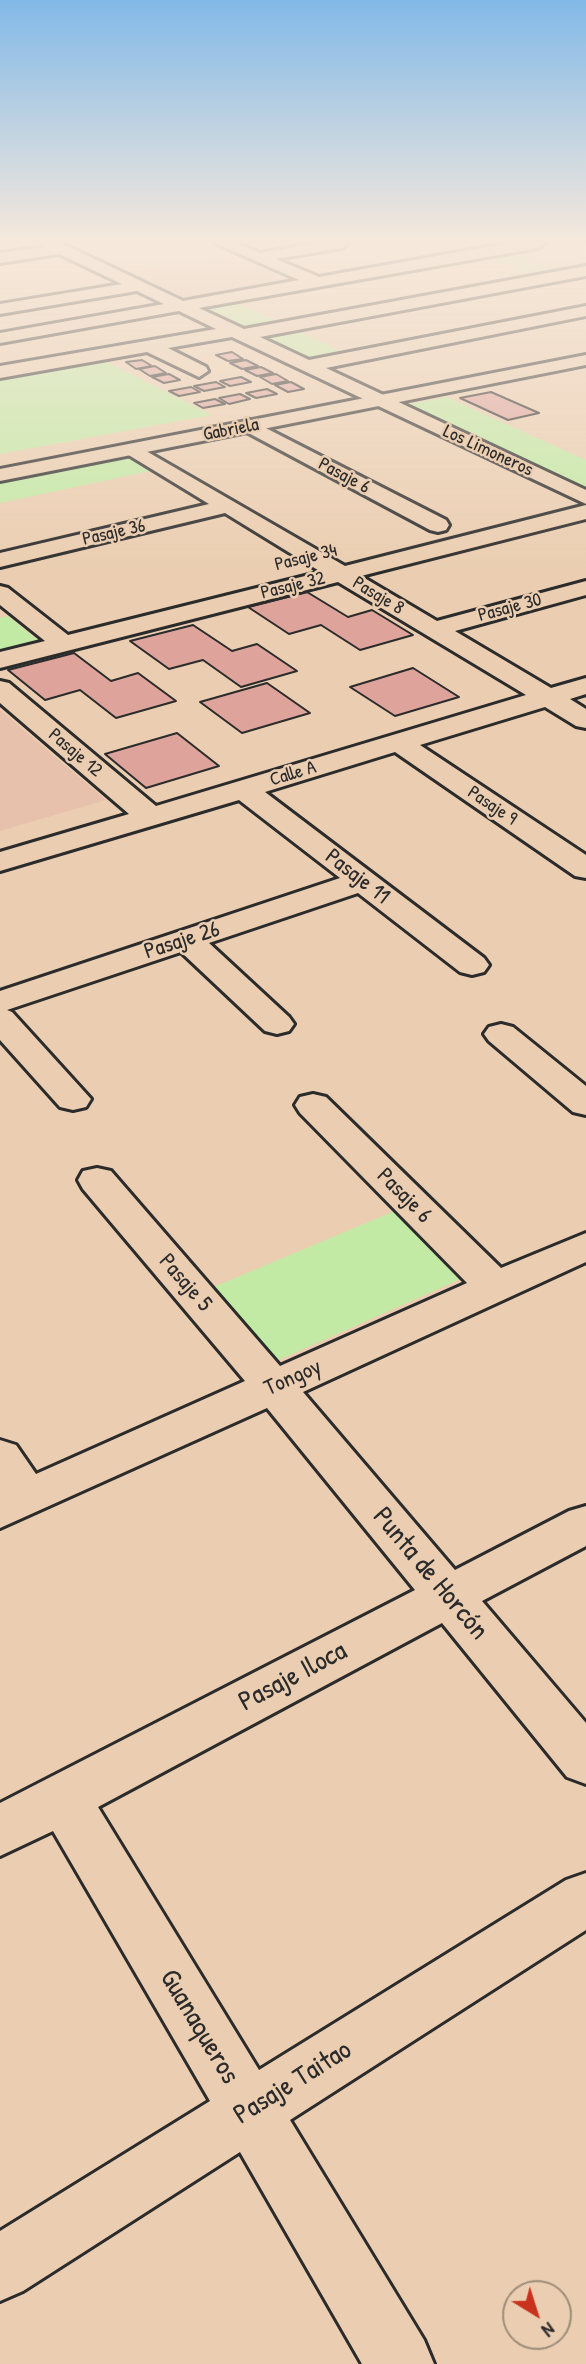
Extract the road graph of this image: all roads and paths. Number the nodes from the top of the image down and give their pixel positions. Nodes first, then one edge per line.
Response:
1 (108, 353) edge
2 (164, 353) edge
3 (279, 353) edge
4 (375, 353) edge
5 (571, 353) edge
6 (586, 360) edge
7 (306, 366) junction
8 (199, 371) dead end
9 (0, 372) edge
10 (373, 397) junction
11 (250, 426) junction
12 (134, 450) junction
13 (0, 465) edge
14 (0, 475) edge
15 (582, 501) edge
16 (533, 502) dead end
17 (228, 506) junction
18 (465, 519) dead end
19 (438, 525) junction
20 (400, 535) dead end
21 (337, 550) dead end
22 (312, 556) junction
23 (0, 560) edge
24 (286, 563) dead end
25 (341, 574) junction
26 (586, 588) edge
27 (0, 593) edge
28 (64, 617) dead end
29 (38, 623) junction
30 (434, 629) junction
31 (64, 644) junction
32 (0, 660) edge
33 (586, 686) edge
34 (0, 689) edge
35 (548, 697) junction
36 (586, 720) edge
37 (398, 742) junction
38 (243, 789) junction
39 (151, 817) junction
40 (0, 862) edge
41 (586, 869) edge
42 (363, 881) junction
43 (187, 940) junction
44 (472, 965) dead end
45 (0, 1002) edge
46 (0, 1019) edge
47 (277, 1024) dead end
48 (501, 1034) dead end
49 (73, 1099) dead end
50 (586, 1104) edge
51 (313, 1105) dead end
52 (97, 1180) dead end
53 (586, 1246) edge
54 (496, 1287) junction
55 (274, 1387) junction
56 (0, 1457) edge
57 (14, 1504) edge
58 (586, 1524) edge
59 (449, 1596) junction
60 (586, 1761) edge
61 (63, 1798) junction
62 (0, 1831) edge
63 (586, 1899) edge
64 (249, 2111) junction
65 (0, 2268) edge
66 (400, 2364) edge

1 - 9 street
2 - 8 street
3 - 7 street, Los Limoneros
4 - 7 street
5 - 10 street, Gabriela
6 - 10 street, Gabriela
7 - 10 street, Los Limoneros
10 - 11 street, Gabriela
10 - 13 street, Gabriela
10 - 15 street, Los Limoneros
11 - 12 street, Gabriela
11 - 19 street, Pasaje 6
12 - 14 street, Gabriela
12 - 17 street, Pasaje 8
15 - 16 street
15 - 25 street, Pasaje 32
17 - 22 street, Pasaje 8
17 - 23 street, Pasaje 36
18 - 19 street
19 - 20 street
21 - 22 street, Pasaje 34
22 - 24 street, Pasaje 34
22 - 25 street, Pasaje 8
25 - 30 street, Pasaje 8
25 - 31 street, Pasaje 32
26 - 30 street, Pasaje 30
27 - 29 street
28 - 29 street
29 - 31 street
30 - 35 street, Pasaje 8
31 - 32 street, Pasaje 32
33 - 35 street, Calle A
34 - 39 street, Pasaje 12
35 - 36 street, Pasaje 8
35 - 37 street, Calle A
37 - 38 street, Calle A
37 - 41 street, Pasaje 9
38 - 39 street, Calle A
38 - 42 street, Pasaje 11
39 - 40 street, Calle A
42 - 43 street, Pasaje 26
42 - 44 street, Pasaje 11
43 - 45 street, Pasaje 26
43 - 47 street
46 - 49 street
48 - 50 street
51 - 54 street, Pasaje 6
52 - 55 street, Pasaje 5
53 - 54 street, Tongoy
54 - 55 street, Tongoy
55 - 57 street, Tongoy
55 - 59 street, Punta de Horcón
56 - 57 street
58 - 59 street, Pasaje Iloca
59 - 60 street, Punta de Horcón
59 - 61 street, Pasaje Iloca
61 - 62 street, Pasaje Iloca
61 - 64 street, Guanaqueros
63 - 64 street, Pasaje Taitao
64 - 65 street, Pasaje Taitao
64 - 66 street, Guanaqueros

